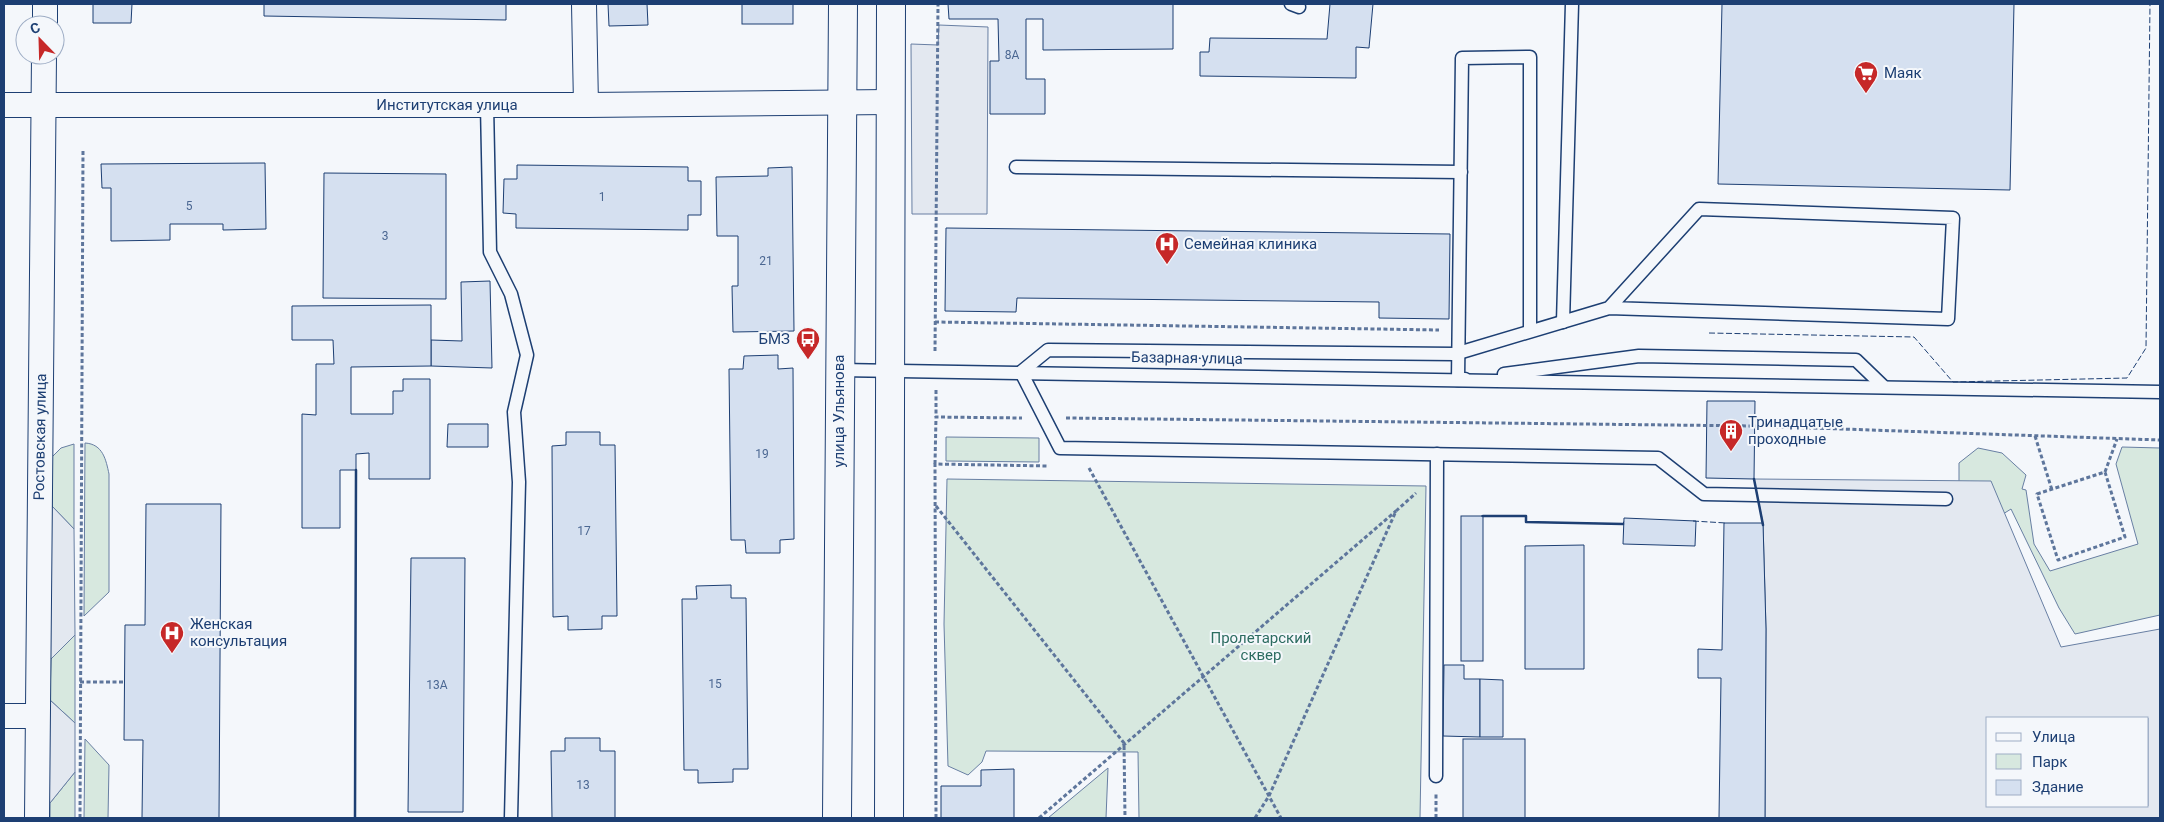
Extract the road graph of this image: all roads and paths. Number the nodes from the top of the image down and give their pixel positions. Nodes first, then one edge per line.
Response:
1 (584, 4) edge
2 (843, 4) edge
3 (891, 4) edge
4 (938, 4) edge
5 (1572, 4) edge
6 (44, 65) edge
7 (841, 102) junction
8 (890, 102) junction
9 (4, 105) edge
10 (44, 105) junction
11 (487, 105) junction
12 (586, 105) junction
13 (83, 150) dead end
14 (1016, 167) dead end
15 (1461, 172) junction
16 (1609, 308) junction
17 (935, 322) junction
18 (1563, 322) junction
19 (1459, 330) junction
20 (1530, 331) junction
21 (1459, 353) junction
22 (840, 370) junction
23 (935, 370) junction
24 (891, 371) junction
25 (1021, 372) junction
26 (1458, 380) junction
27 (1884, 387) junction
28 (2160, 392) edge
29 (936, 417) junction
30 (1045, 418) junction
31 (2035, 436) junction
32 (2117, 439) junction
33 (2160, 440) edge
34 (1078, 448) junction
35 (1437, 454) junction
36 (935, 464) junction
37 (1050, 466) dead end
38 (1088, 466) junction
39 (1098, 466) dead end
40 (2105, 472) junction
41 (1437, 474) junction
42 (2052, 490) junction
43 (1946, 498) dead end
44 (936, 506) junction
45 (1396, 511) junction
46 (1203, 675) junction
47 (80, 682) junction
48 (124, 682) dead end
49 (4, 716) edge
50 (37, 716) junction
51 (1124, 743) junction
52 (1436, 776) dead end
53 (1269, 796) junction
54 (37, 818) edge
55 (80, 818) edge
56 (511, 818) edge
57 (837, 818) edge
58 (889, 818) edge
59 (936, 818) edge
60 (1040, 818) edge
61 (1125, 818) edge
62 (1256, 818) edge
63 (1280, 818) edge

1 - 12 street
2 - 7 main road, улица Ульянова
3 - 8 main road
4 - 17 path
5 - 18 lane
6 - 10 street, Ростовская улица
7 - 8 street, Институтская улица
7 - 12 street, Институтская улица
7 - 22 main road, улица Ульянова
8 - 24 main road
9 - 10 street, Институтская улица
10 - 11 street, Институтская улица
10 - 50 street, Ростовская улица
11 - 12 street, Институтская улица
11 - 56 lane
13 - 47 path
14 - 15 lane
15 - 19 lane
15 - 20 lane
16 - 16 lane
16 - 18 lane
17 - 19 path
17 - 23 path
18 - 20 lane
19 - 21 lane
20 - 21 lane
21 - 25 lane
21 - 26 lane
22 - 24 lane, Базарная улица
22 - 57 main road, улица Ульянова
23 - 24 lane, Базарная улица
23 - 25 lane, Базарная улица
23 - 29 path
24 - 58 main road
25 - 26 lane, Базарная улица
25 - 30 lane
26 - 27 lane, Базарная улица
26 - 27 lane
27 - 28 lane, Базарная улица
29 - 30 path
29 - 36 path
30 - 34 lane
31 - 32 path
31 - 34 path
31 - 42 path
32 - 33 path
32 - 40 path
34 - 35 lane
34 - 38 path
35 - 41 lane
35 - 43 lane
36 - 37 path
36 - 44 path
38 - 39 path
38 - 46 path
40 - 42 path
40 - 42 path
41 - 45 path
41 - 52 lane
44 - 51 path
44 - 59 path
45 - 46 path
45 - 53 path
46 - 51 path
46 - 53 path
47 - 48 path
47 - 55 path
49 - 50 street
50 - 54 street, Ростовская улица
51 - 60 path
51 - 61 path
53 - 62 path
53 - 63 path

